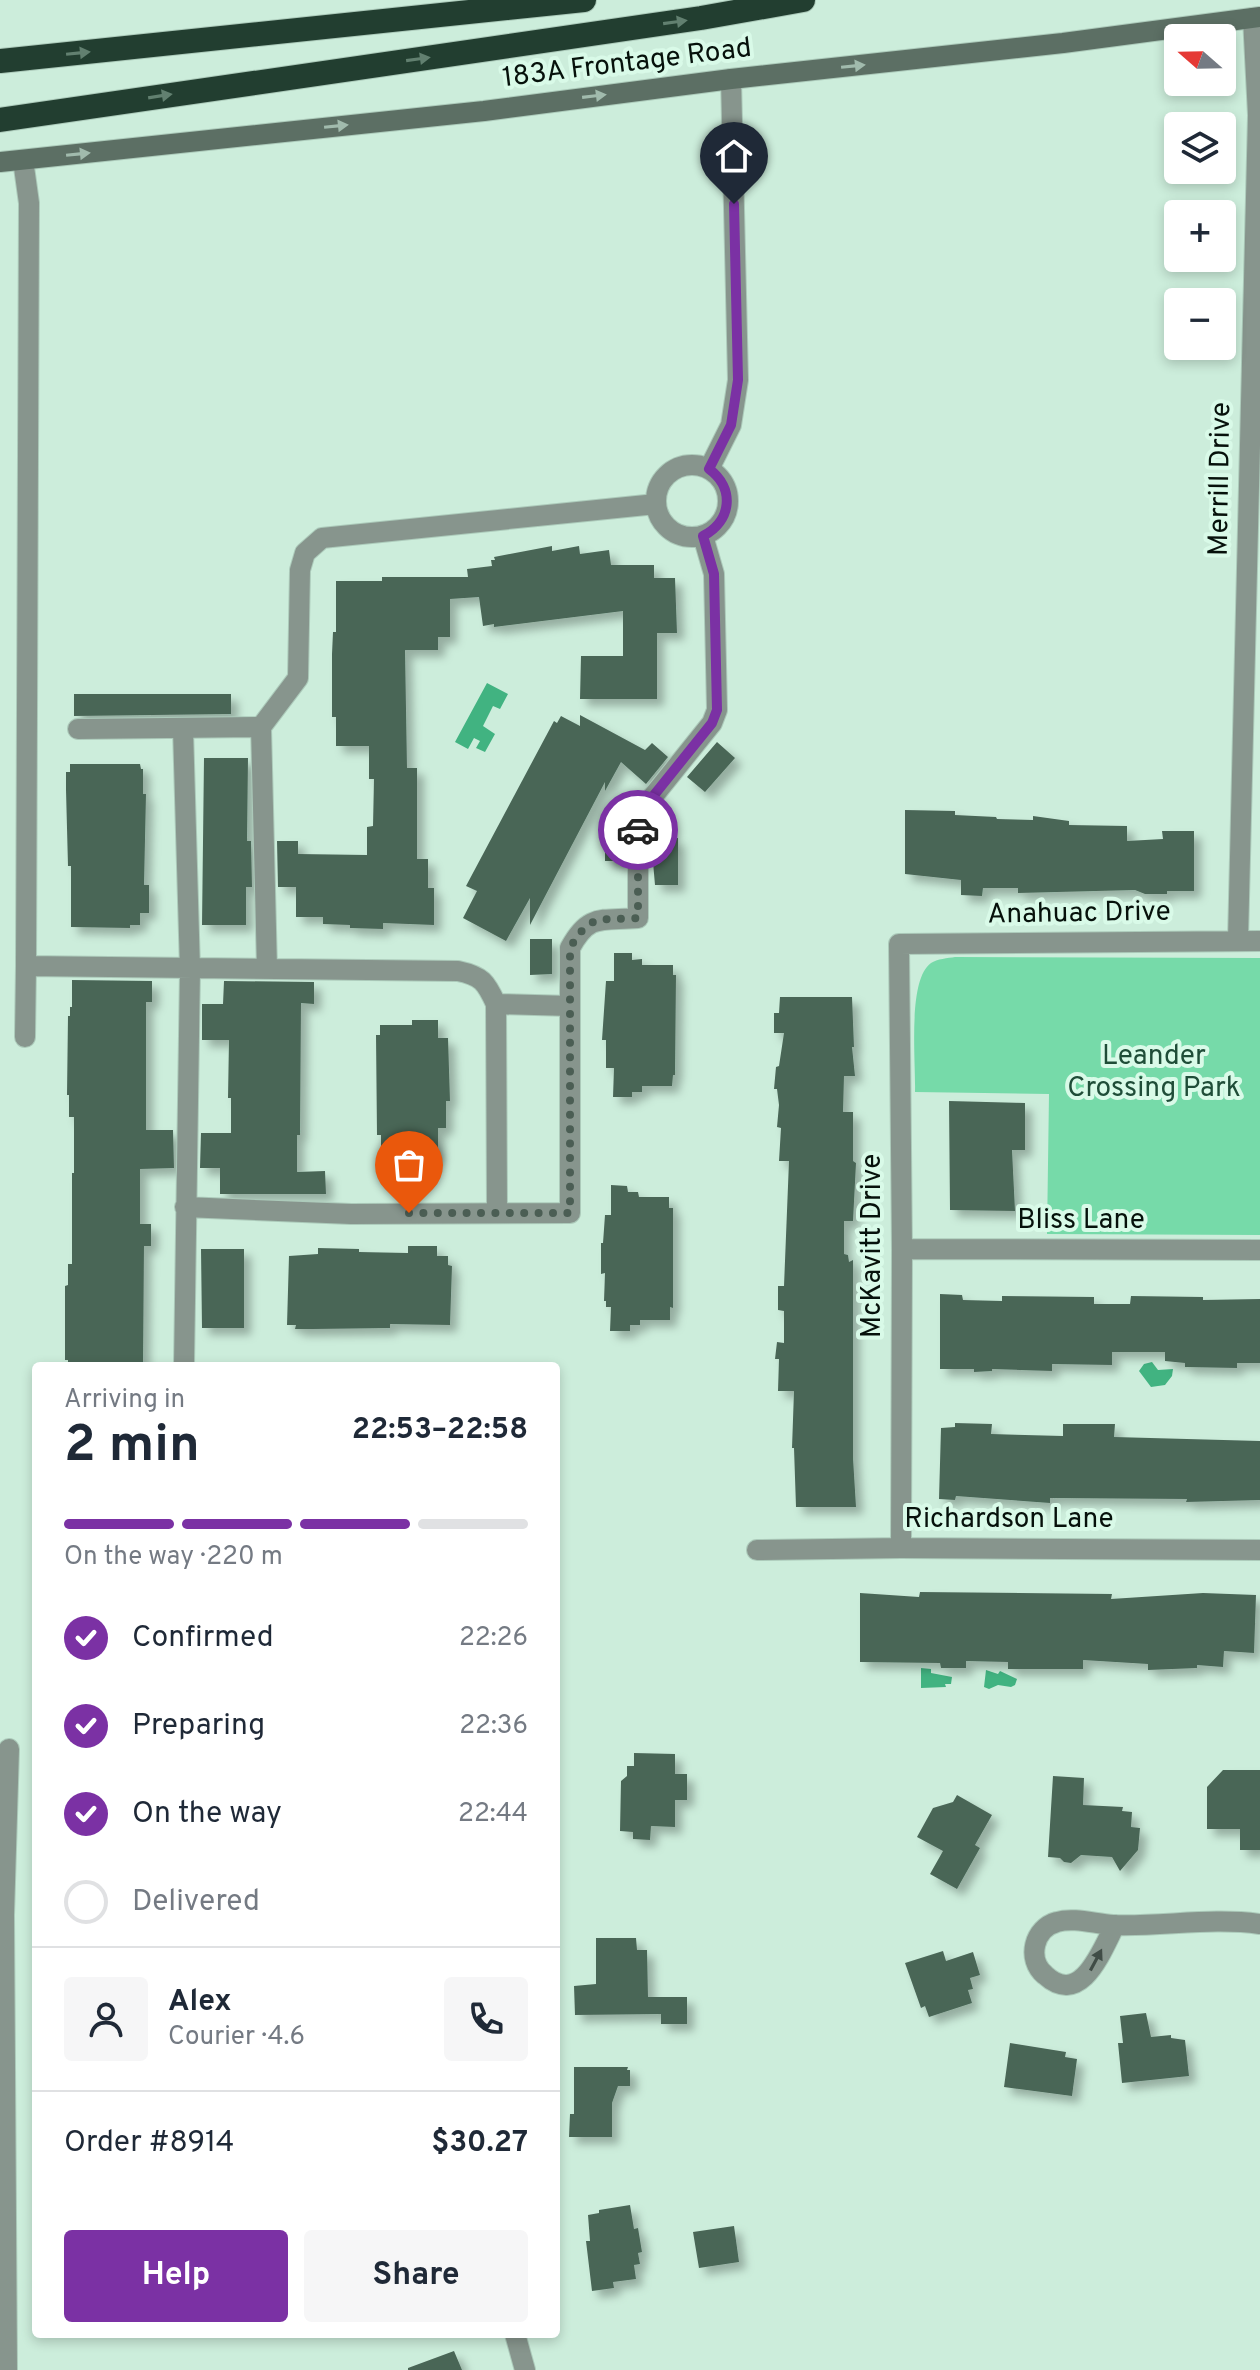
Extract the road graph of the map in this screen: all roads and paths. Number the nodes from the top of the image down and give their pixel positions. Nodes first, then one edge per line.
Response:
1 (584, 0) edge
2 (803, 0) edge
3 (1256, 18) edge
4 (0, 61) edge
5 (731, 79) junction
6 (0, 120) edge
7 (23, 160) junction
8 (0, 162) edge
9 (709, 469) junction
10 (656, 504) junction
11 (703, 536) junction
12 (261, 727) junction
13 (78, 729) dead end
14 (183, 729) junction
15 (1238, 940) junction
16 (1260, 941) edge
17 (899, 944) joint
18 (26, 966) junction
19 (190, 969) junction
20 (267, 969) junction
21 (496, 1004) junction
22 (570, 1006) junction
23 (25, 1037) dead end
24 (185, 1207) junction
25 (497, 1212) junction
26 (902, 1249) junction
27 (1260, 1250) edge
28 (184, 1362) edge
29 (901, 1548) junction
30 (757, 1550) dead end
31 (1260, 1550) edge
32 (9, 1749) dead end
33 (2, 1915) edge
34 (1260, 1924) edge
35 (1115, 1925) dead end
36 (516, 2338) edge
37 (7, 2370) edge
38 (525, 2370) edge

4 -> 1 highway
6 -> 2 highway
5 -> 3 main road, 183A Frontage Road
3 - 15 street, Merrill Drive
7 -> 5 main road, 183A Frontage Road
5 - 9 street
7 - 8 main road, 183A Frontage Road
7 - 18 street
9 - 10 street
9 - 11 street
10 - 11 street
10 - 12 street
11 - 22 street
12 - 14 street
12 - 20 street
13 - 14 street
14 - 19 street
15 - 16 street, Anahuac Drive
15 - 17 street, Anahuac Drive
17 - 26 street, McKavitt Drive
18 - 19 street
18 - 23 street
19 - 20 street
19 - 24 street
20 - 21 street
21 - 22 street
21 - 25 street
22 - 25 street
24 - 25 street
24 - 28 street
26 - 27 street, Bliss Lane
26 - 29 street, McKavitt Drive
29 - 30 street, Richardson Lane
29 - 31 street, Richardson Lane
32 - 33 street
33 - 37 street
34 - 35 street
36 - 38 street

